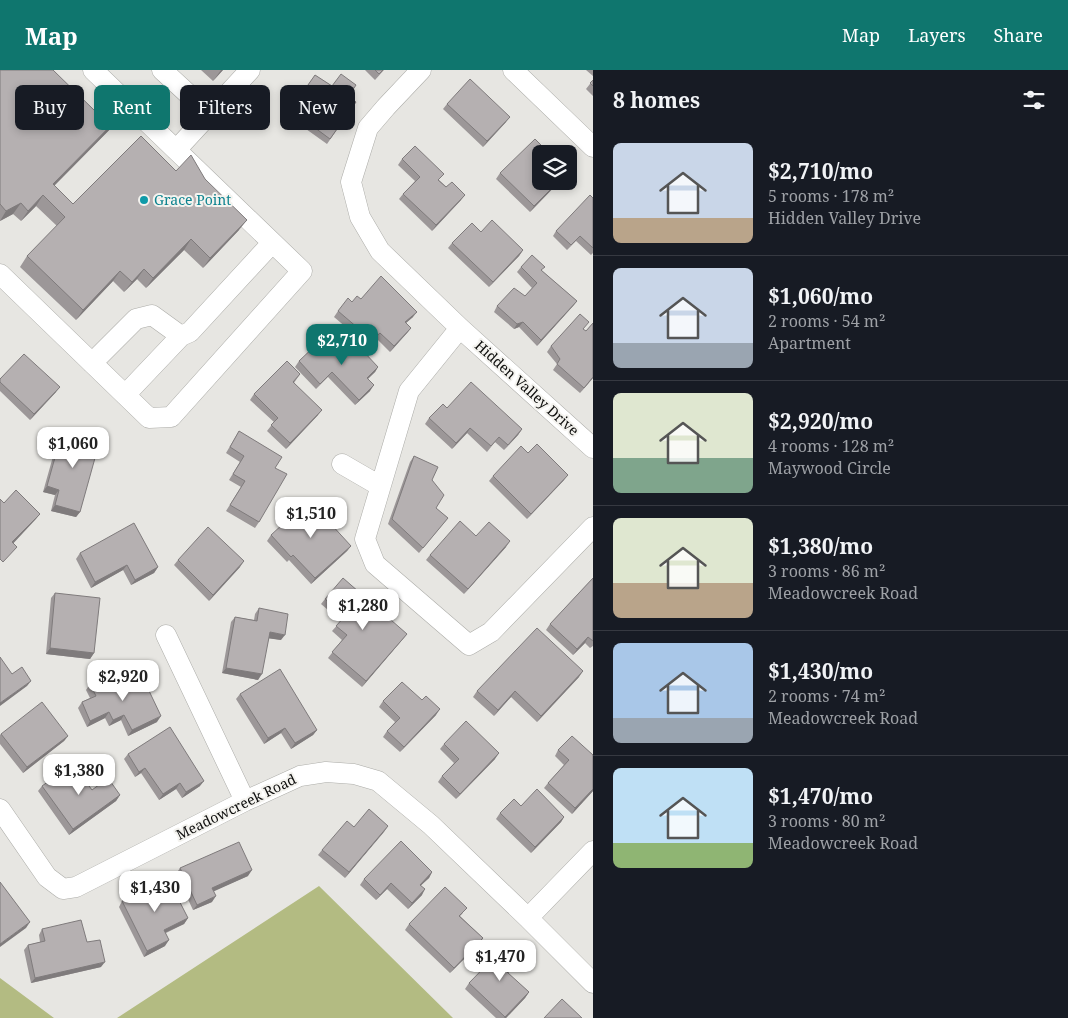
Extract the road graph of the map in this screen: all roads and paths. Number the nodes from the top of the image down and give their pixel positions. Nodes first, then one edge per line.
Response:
1 (93, 70) edge
2 (162, 70) edge
3 (250, 70) edge
4 (420, 70) edge
5 (512, 70) edge
6 (236, 85) edge
7 (180, 86) edge
8 (195, 130) edge
9 (593, 147) edge
10 (176, 150) junction
11 (272, 243) junction
12 (0, 274) edge
13 (460, 328) junction
14 (181, 336) junction
15 (92, 363) junction
16 (125, 395) junction
17 (593, 448) edge
18 (342, 464) dead end
19 (380, 486) junction
20 (593, 527) edge
21 (166, 635) dead end
22 (245, 801) junction
23 (0, 808) edge
24 (593, 851) edge
25 (528, 918) junction
26 (593, 983) edge

1 - 10 street
2 - 7 street
3 - 6 street
4 - 13 street, Hidden Valley Drive
5 - 9 street
8 - 10 street
10 - 11 street
11 - 14 street
11 - 16 street
12 - 15 street
13 - 17 street, Hidden Valley Drive
13 - 19 street
14 - 15 street
14 - 16 street
15 - 16 street
18 - 19 street
19 - 20 street
21 - 22 street
22 - 23 street, Meadowcreek Road
22 - 25 street, Meadowcreek Road
24 - 25 street
25 - 26 street, Meadowcreek Road

